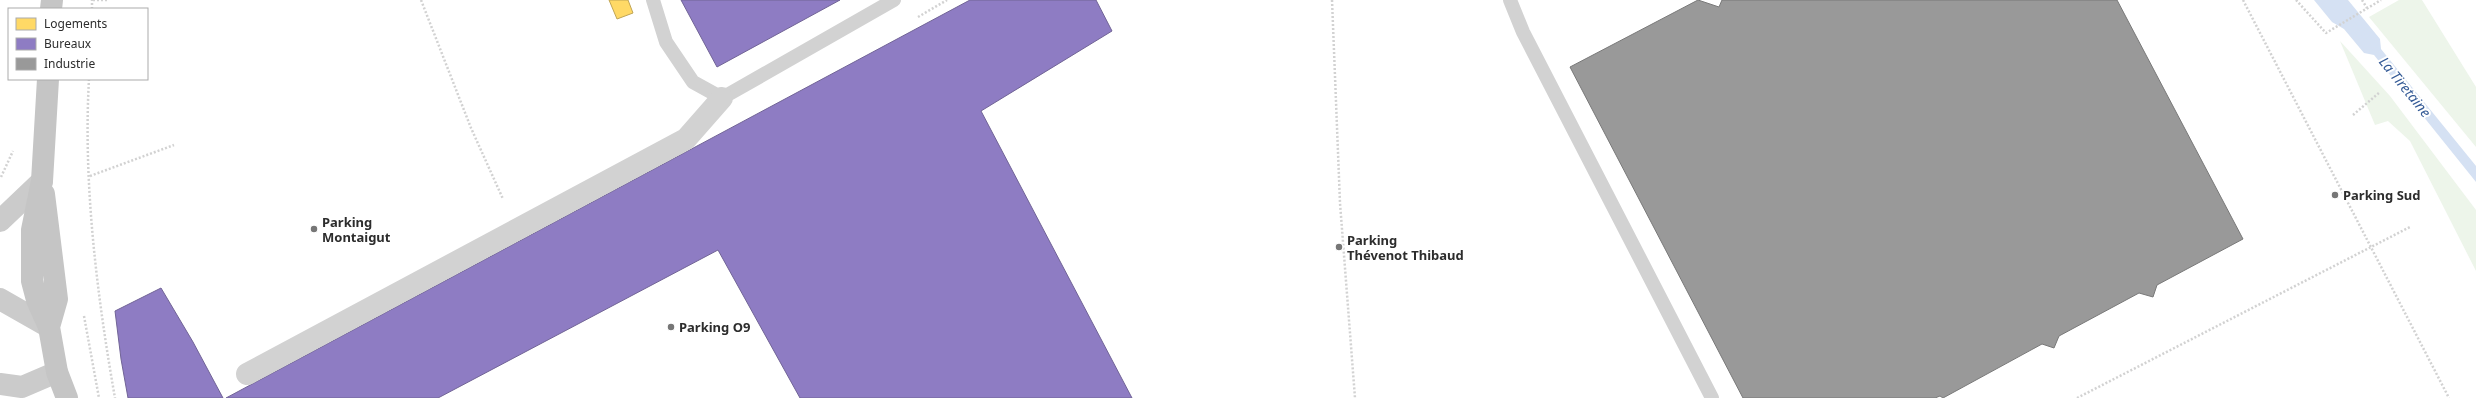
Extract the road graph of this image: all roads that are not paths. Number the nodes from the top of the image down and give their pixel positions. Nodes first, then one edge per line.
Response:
1 (653, 0) edge
2 (894, 0) edge
3 (1510, 0) edge
4 (48, 80) edge
5 (722, 98) junction
6 (42, 181) junction
7 (0, 221) edge
8 (0, 300) edge
9 (50, 327) junction
10 (57, 372) junction
11 (247, 374) dead end
12 (0, 384) edge
13 (54, 398) edge
14 (67, 398) edge
15 (1712, 398) edge

1 - 5 lane
2 - 5 lane
3 - 15 lane
4 - 6 main road
5 - 11 street
6 - 7 main road
6 - 9 main road
8 - 9 main road
9 - 10 main road
10 - 12 main road
10 - 13 main road
10 - 14 main road

